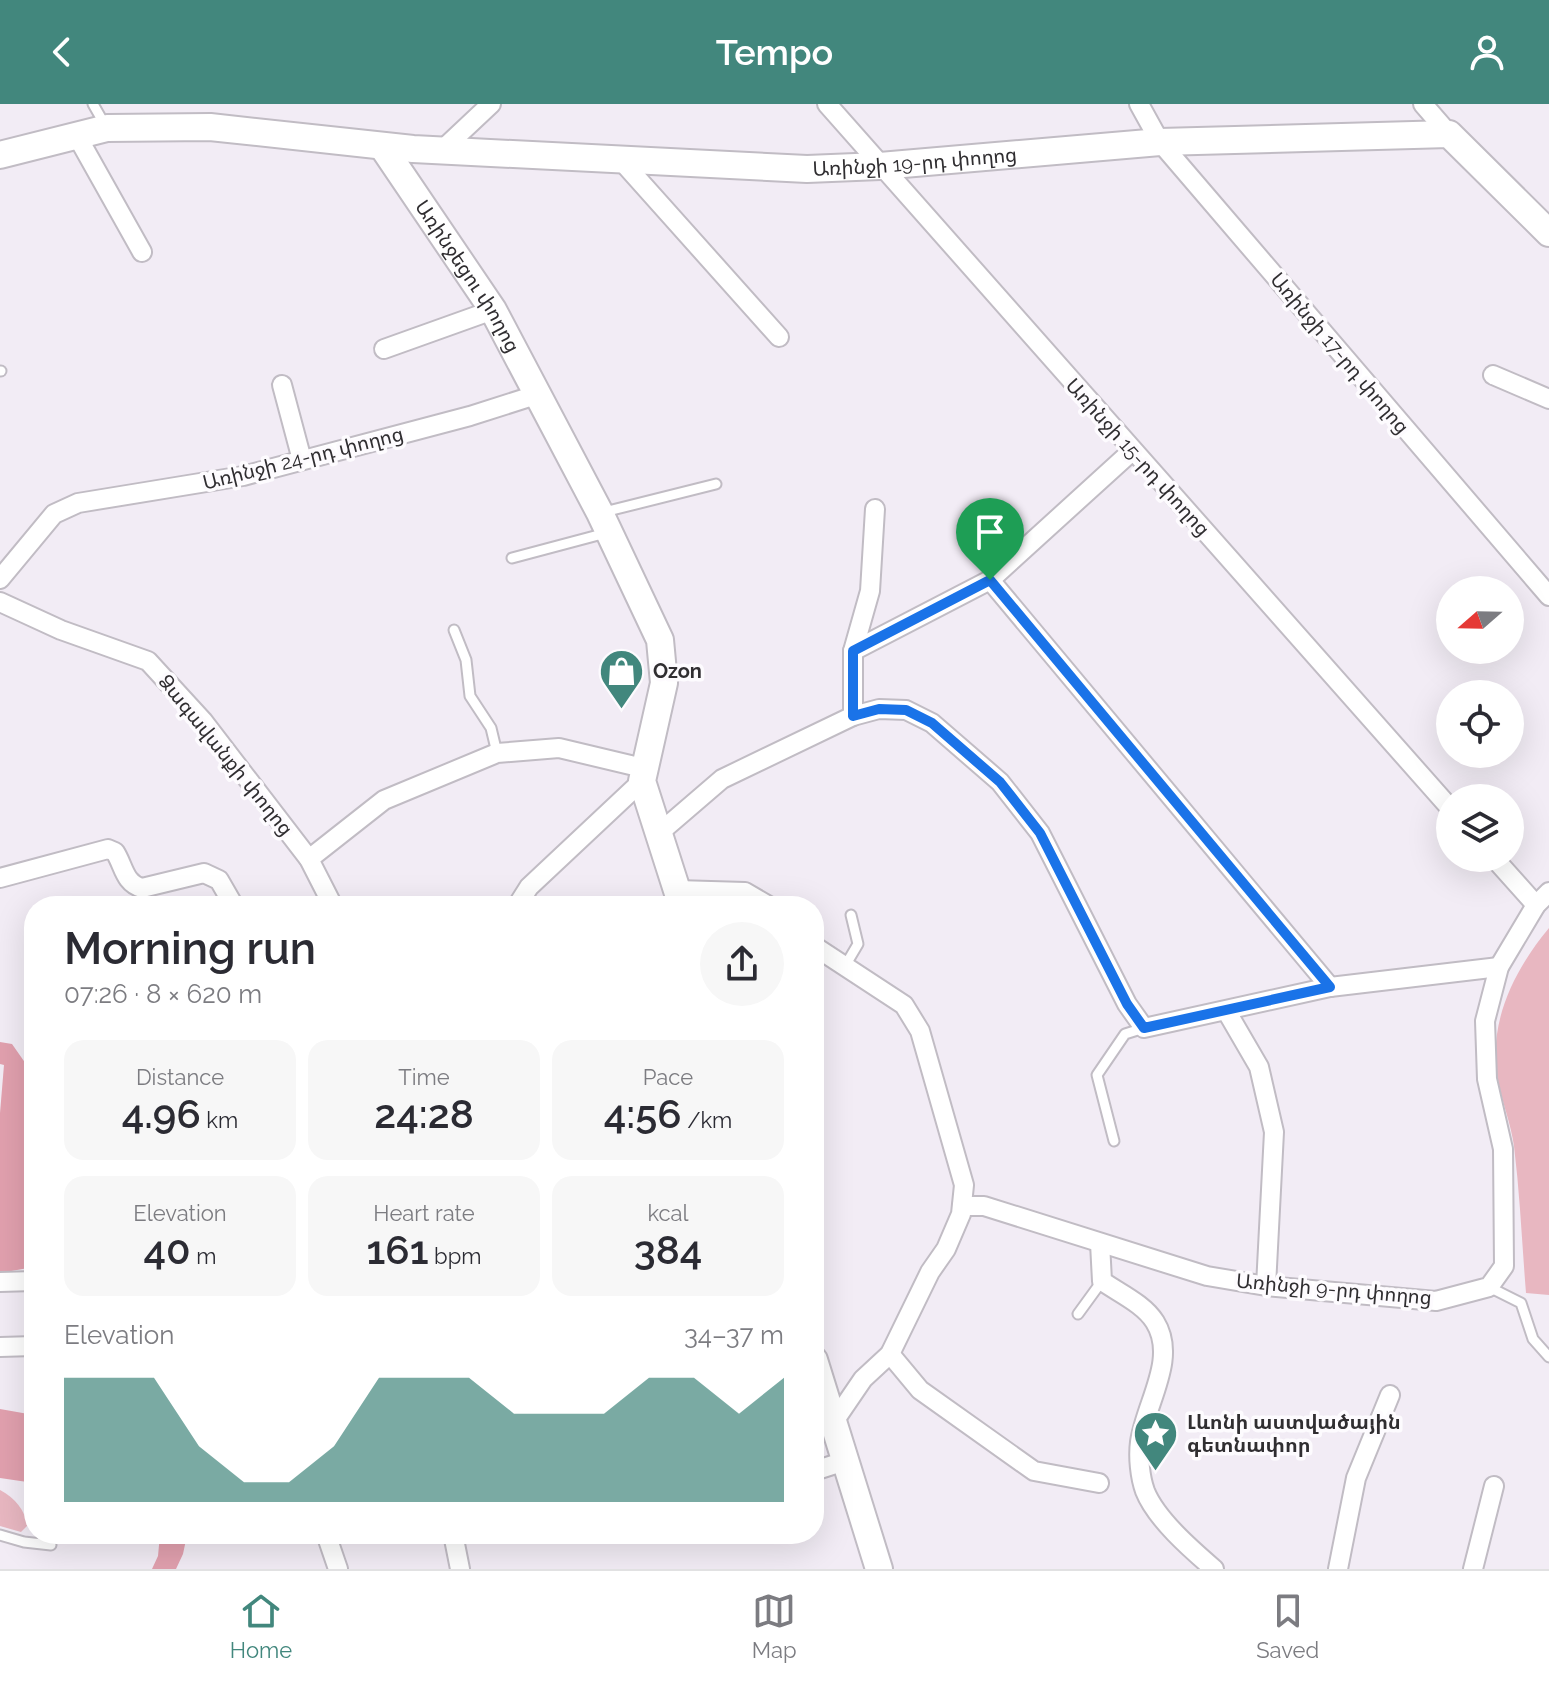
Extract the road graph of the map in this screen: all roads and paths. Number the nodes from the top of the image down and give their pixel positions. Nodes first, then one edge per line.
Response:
1 (93, 104) edge
2 (491, 104) edge
3 (827, 104) edge
4 (1139, 104) edge
5 (1423, 104) edge
6 (107, 128) junction
7 (1449, 134) junction
8 (77, 136) junction
9 (1160, 142) junction
10 (382, 146) junction
11 (442, 150) junction
12 (0, 155) edge
13 (619, 158) junction
14 (880, 166) junction
15 (1549, 233) edge
16 (142, 252) dead end
17 (493, 310) junction
18 (779, 337) dead end
19 (384, 349) dead end
20 (1493, 375) dead end
21 (282, 385) dead end
22 (539, 394) junction
23 (1549, 399) edge
24 (1132, 451) junction
25 (302, 460) junction
26 (716, 484) dead end
27 (875, 509) dead end
28 (605, 523) junction
29 (512, 558) dead end
30 (0, 579) edge
31 (990, 580) junction
32 (1549, 596) edge
33 (0, 602) edge
34 (454, 630) dead end
35 (853, 651) junction
36 (853, 716) junction
37 (497, 753) junction
38 (643, 774) junction
39 (1436, 792) edge
40 (658, 834) junction
41 (309, 859) junction
42 (1511, 872) edge
43 (0, 878) edge
44 (228, 896) edge
45 (328, 896) edge
46 (523, 896) edge
47 (679, 896) edge
48 (702, 896) edge
49 (752, 896) edge
50 (1543, 898) edge
51 (851, 915) dead end
52 (824, 952) edge
53 (845, 966) junction
54 (1499, 967) junction
55 (1330, 987) junction
56 (1227, 1012) junction
57 (1144, 1028) junction
58 (1114, 1141) dead end
59 (962, 1206) junction
60 (1100, 1243) junction
61 (24, 1281) edge
62 (1102, 1281) junction
63 (0, 1282) edge
64 (1266, 1286) junction
65 (1489, 1287) junction
66 (1078, 1314) dead end
67 (24, 1346) edge
68 (0, 1347) edge
69 (890, 1354) junction
70 (1549, 1357) edge
71 (1390, 1395) dead end
72 (824, 1396) edge
73 (833, 1423) junction
74 (845, 1461) junction
75 (824, 1468) edge
76 (1099, 1483) dead end
77 (1494, 1486) dead end
78 (0, 1535) edge
79 (24, 1542) edge
80 (42, 1544) edge
81 (329, 1544) edge
82 (455, 1544) edge
83 (51, 1545) dead end
84 (338, 1569) edge
85 (460, 1569) edge
86 (879, 1569) edge
87 (1214, 1569) edge
88 (1338, 1569) edge
89 (1473, 1569) edge

1 - 6 lane
2 - 11 street
3 - 14 street, Առինջի 15-րդ փողոց
4 - 9 street, Առինջի 17-րդ փողոց
5 - 7 street
6 - 8 street
6 - 10 street
7 - 9 street, Առինջի 19-րդ փողոց
7 - 15 street
8 - 12 street
8 - 16 street
9 - 14 street, Առինջի 19-րդ փողոց
9 - 32 street, Առինջի 17-րդ փողոց
10 - 11 street, Առինջի 19-րդ փողոց
10 - 17 street, Առինջեցու փողոց
11 - 13 street, Առինջի 19-րդ փողոց
13 - 14 street, Առինջի 19-րդ փողոց
13 - 18 street
14 - 24 street, Առինջի 15-րդ փողոց
17 - 19 street
17 - 22 street, Առինջեցու փողոց
20 - 23 street
21 - 25 street
22 - 25 street, Առինջի 24-րդ փողոց
22 - 28 street, Առինջեցու փողոց
24 - 31 street
24 - 39 street, Առինջի 15-րդ փողոց
25 - 30 street, Առինջի 24-րդ փողոց
26 - 28 lane
27 - 35 street
28 - 29 lane
28 - 38 street, Առինջեցու փողոց
31 - 35 street
31 - 55 street
33 - 41 street, Ձագավանքի փողոց
34 - 37 lane
35 - 36 street
36 - 40 street
36 - 57 street
37 - 38 street
37 - 41 street
38 - 40 street
38 - 46 street
40 - 47 street
41 - 45 street, Ձագավանքի փողոց
42 - 50 street
43 - 44 street
48 - 49 street
50 - 54 street
51 - 53 lane
52 - 53 street
53 - 59 street
54 - 55 street
54 - 65 street
55 - 56 street
56 - 57 street
56 - 64 street
57 - 58 lane
59 - 60 street, Առինջի 9-րդ փողոց
59 - 69 street
60 - 62 street
60 - 64 street, Առինջի 9-րդ փողոց
61 - 63 street
62 - 66 lane
62 - 87 street
64 - 65 street, Առինջի 9-րդ փողոց
65 - 70 lane
67 - 68 street
69 - 73 street
69 - 76 street
71 - 88 street
72 - 73 street
73 - 74 street
74 - 75 street
74 - 86 street
77 - 89 street
78 - 79 lane
80 - 83 lane
81 - 84 street
82 - 85 street

